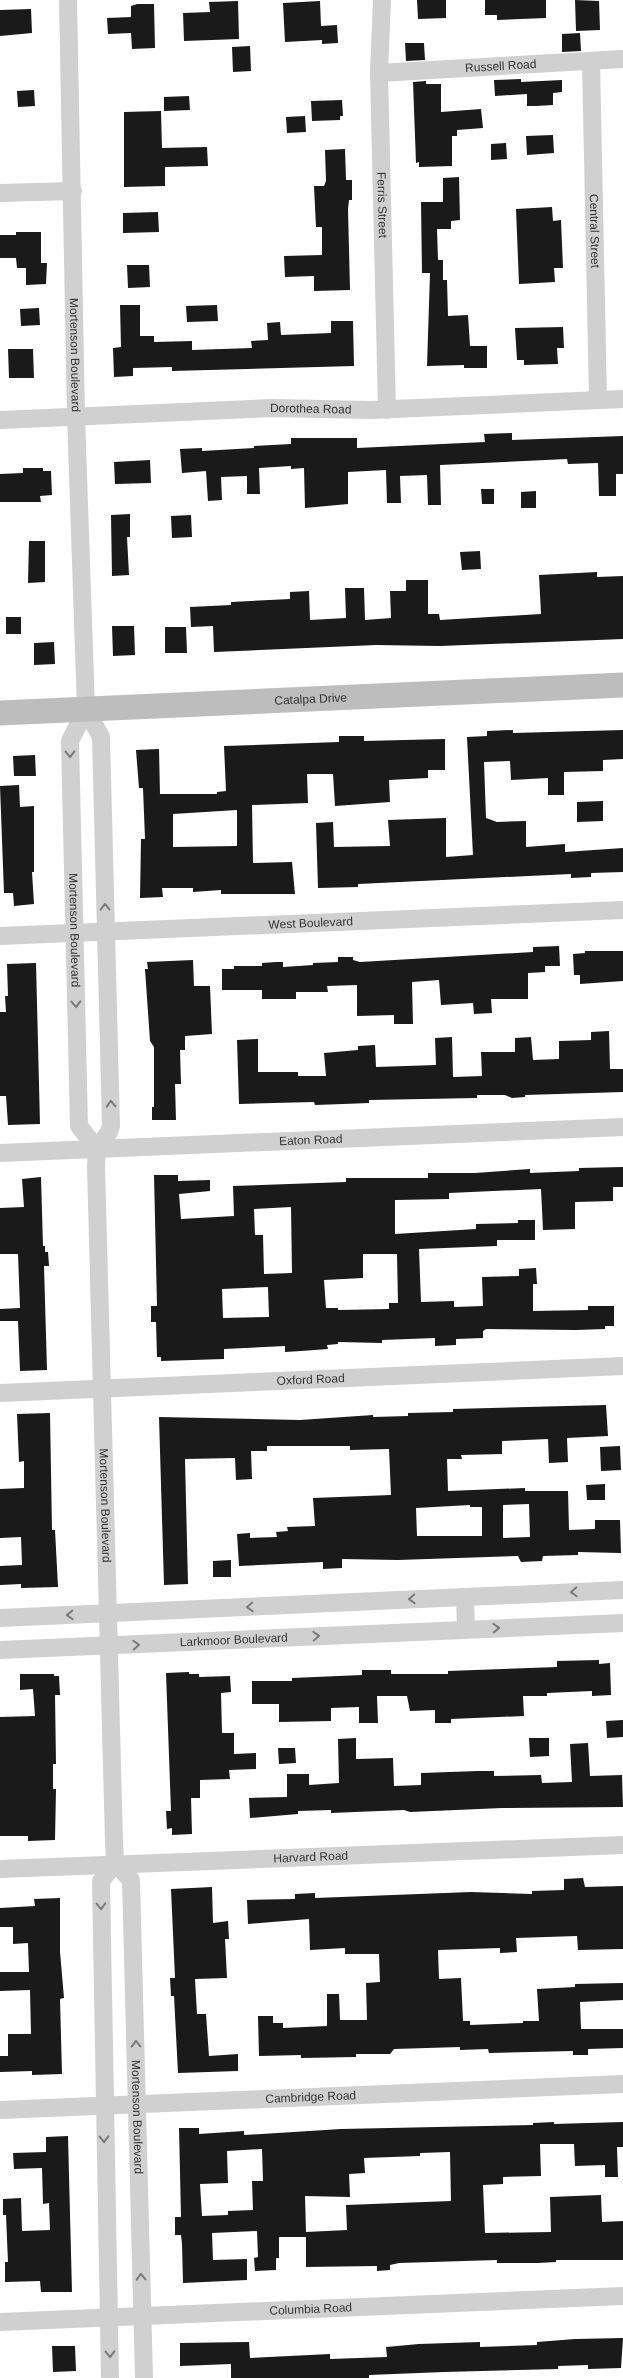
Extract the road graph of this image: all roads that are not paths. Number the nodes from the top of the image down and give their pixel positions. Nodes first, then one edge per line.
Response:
1 (68, 0) edge
2 (382, 0) edge
3 (623, 59) edge
4 (591, 61) junction
5 (379, 73) junction
6 (73, 191) junction
7 (0, 193) edge
8 (623, 399) edge
9 (598, 400) junction
10 (387, 410) junction
11 (76, 416) junction
12 (0, 420) edge
13 (623, 685) edge
14 (86, 709) junction
15 (0, 713) edge
16 (623, 910) edge
17 (106, 932) junction
18 (74, 933) junction
19 (0, 936) edge
20 (623, 1127) edge
21 (97, 1149) junction
22 (0, 1153) edge
23 (623, 1366) edge
24 (102, 1389) junction
25 (0, 1393) edge
26 (623, 1590) edge
27 (465, 1597) junction
28 (108, 1614) junction
29 (0, 1618) edge
30 (623, 1623) edge
31 (466, 1629) junction
32 (108, 1646) junction
33 (0, 1650) edge
34 (623, 1845) edge
35 (115, 1863) junction
36 (0, 1869) edge
37 (623, 2084) edge
38 (138, 2104) junction
39 (104, 2105) junction
40 (0, 2110) edge
41 (623, 2296) edge
42 (142, 2315) junction
43 (109, 2316) junction
44 (0, 2322) edge
45 (110, 2378) edge
46 (144, 2378) edge

1 - 6 street, Mortenson Boulevard
2 - 5 street, Ferris Street
3 - 4 street, Russell Road
4 - 5 street, Russell Road
4 - 9 street, Central Street
5 - 10 street, Ferris Street
6 - 7 street
6 - 11 street, Mortenson Boulevard
8 - 9 street, Dorothea Road
9 - 10 street, Dorothea Road
10 - 11 street, Dorothea Road
11 - 12 street, Dorothea Road
11 - 14 street, Mortenson Boulevard
13 - 14 street, Catalpa Drive
14 - 15 street, Catalpa Drive
17 -> 14 street, Mortenson Boulevard
14 -> 18 street, Mortenson Boulevard
16 - 17 street, West Boulevard
17 - 18 street, West Boulevard
21 -> 17 street, Mortenson Boulevard
18 - 19 street, West Boulevard
18 -> 21 street, Mortenson Boulevard
20 - 21 street, Eaton Road
21 - 22 street, Eaton Road
21 - 24 street, Mortenson Boulevard
23 - 24 street, Oxford Road
24 - 25 street, Oxford Road
24 - 28 street, Mortenson Boulevard
26 -> 27 street
27 -> 28 street
27 - 31 street
28 -> 29 street
28 - 32 street, Mortenson Boulevard
31 -> 30 street, Larkmoor Boulevard
32 -> 31 street, Larkmoor Boulevard
32 - 33 street, Larkmoor Boulevard
32 - 35 street, Mortenson Boulevard
34 - 35 street, Harvard Road
35 - 36 street, Harvard Road
38 -> 35 street, Mortenson Boulevard
35 -> 39 street
37 - 38 street, Cambridge Road
38 - 39 street, Cambridge Road
42 -> 38 street, Mortenson Boulevard
39 - 40 street, Cambridge Road
39 -> 43 street
41 - 42 street, Columbia Road
42 - 43 street, Columbia Road
42 - 46 street, Mortenson Boulevard
43 - 44 street, Columbia Road
43 -> 45 street

